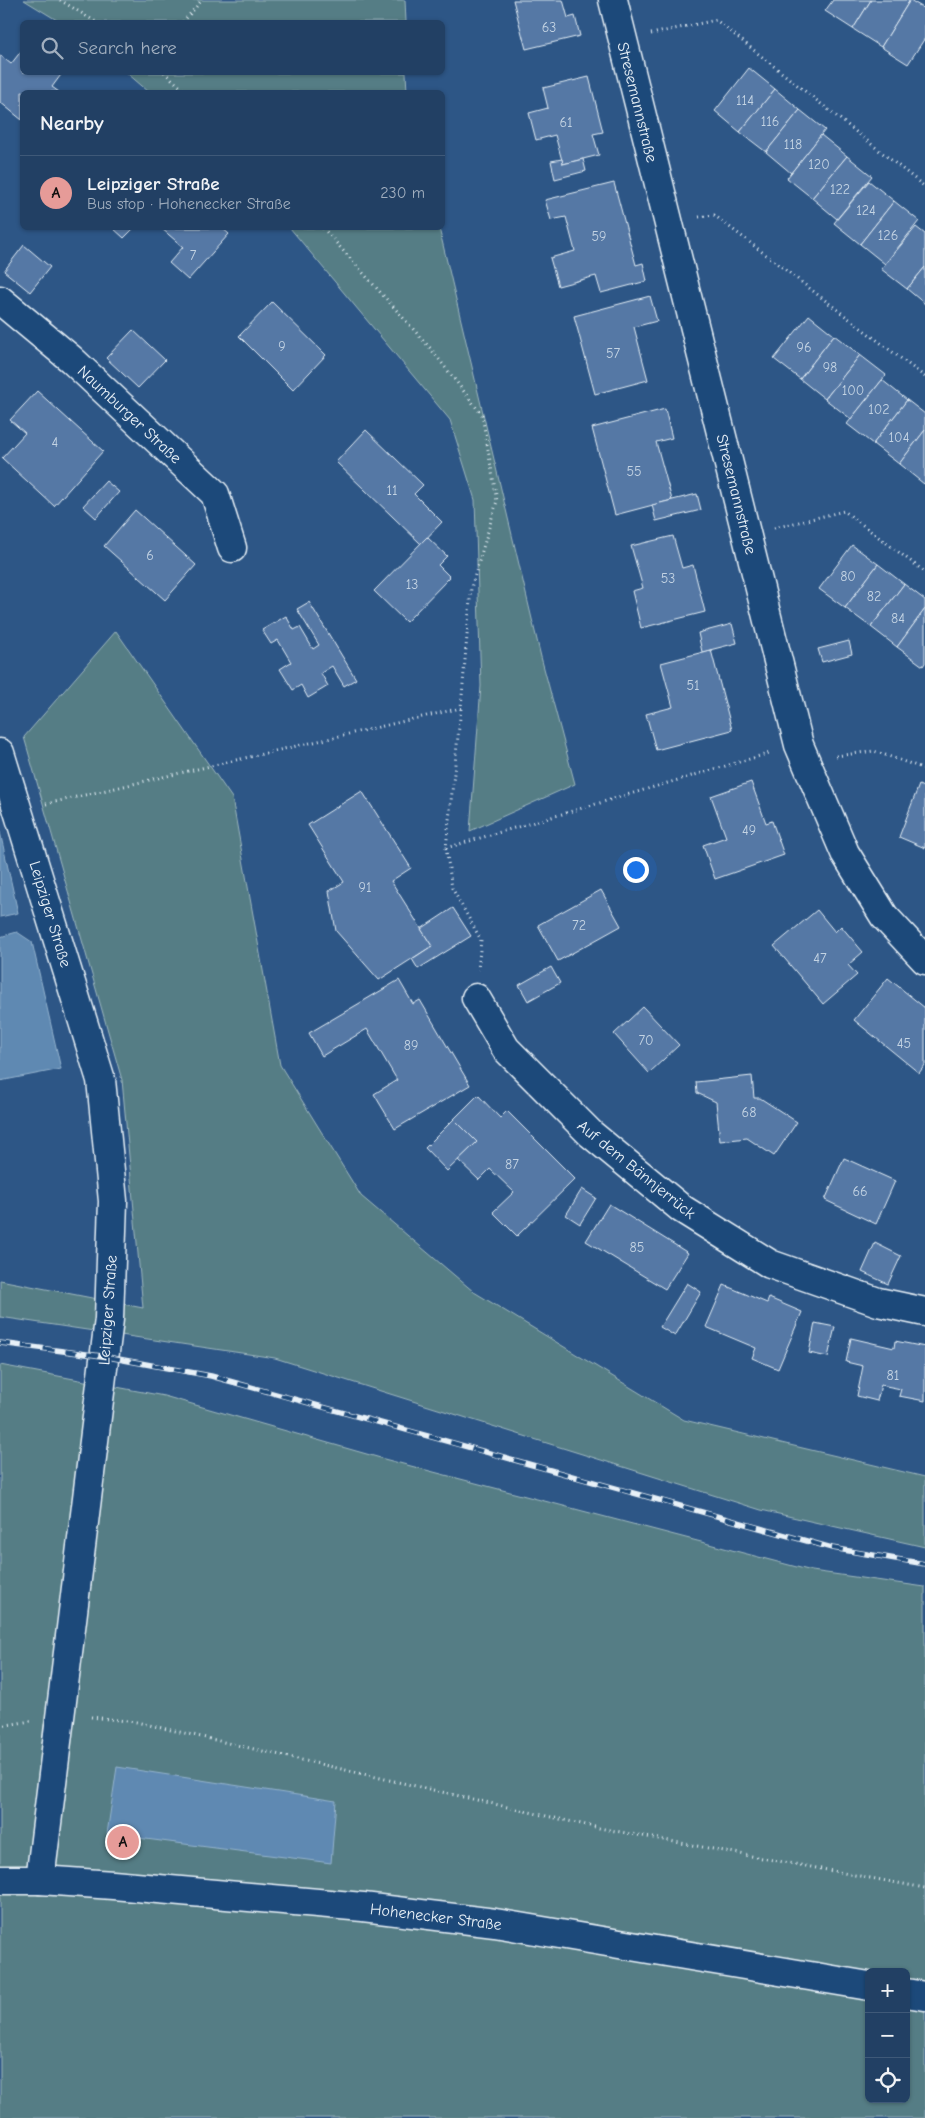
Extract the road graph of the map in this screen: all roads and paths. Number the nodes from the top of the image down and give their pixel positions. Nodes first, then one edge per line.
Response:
1 (60, 0) edge
2 (202, 0) edge
3 (613, 0) edge
4 (93, 20) edge
5 (185, 20) edge
6 (657, 32) dead end
7 (167, 75) edge
8 (184, 90) edge
9 (925, 187) edge
10 (697, 218) dead end
11 (325, 230) edge
12 (0, 300) edge
13 (925, 377) edge
14 (772, 528) dead end
15 (232, 548) dead end
16 (925, 572) edge
17 (462, 708) junction
18 (799, 745) junction
19 (0, 753) edge
20 (841, 755) dead end
21 (925, 769) edge
22 (19, 811) junction
23 (446, 848) junction
24 (925, 960) edge
25 (476, 998) joint
26 (925, 1312) edge
27 (61, 1714) junction
28 (0, 1880) edge
29 (40, 1880) junction
30 (925, 1888) edge
31 (865, 1985) edge
32 (910, 1994) edge
33 (925, 1996) edge

1 - 4 path
2 - 5 path
3 - 18 street, Stresemannstraße
6 - 9 path
7 - 8 path
10 - 13 path
11 - 17 path
12 - 15 street, Naumburger Straße
14 - 16 path, Stresemannstraße
17 - 22 path
17 - 23 path
18 - 23 path
18 - 24 street, Stresemannstraße
19 - 22 street, Leipziger Straße
20 - 21 path
22 - 27 street, Leipziger Straße
23 - 25 path
25 - 26 street, Auf dem Bännjerrück
27 - 29 street, Leipziger Straße
27 - 30 path
28 - 29 street, Hohenecker Straße
29 - 31 street, Hohenecker Straße
32 - 33 street

